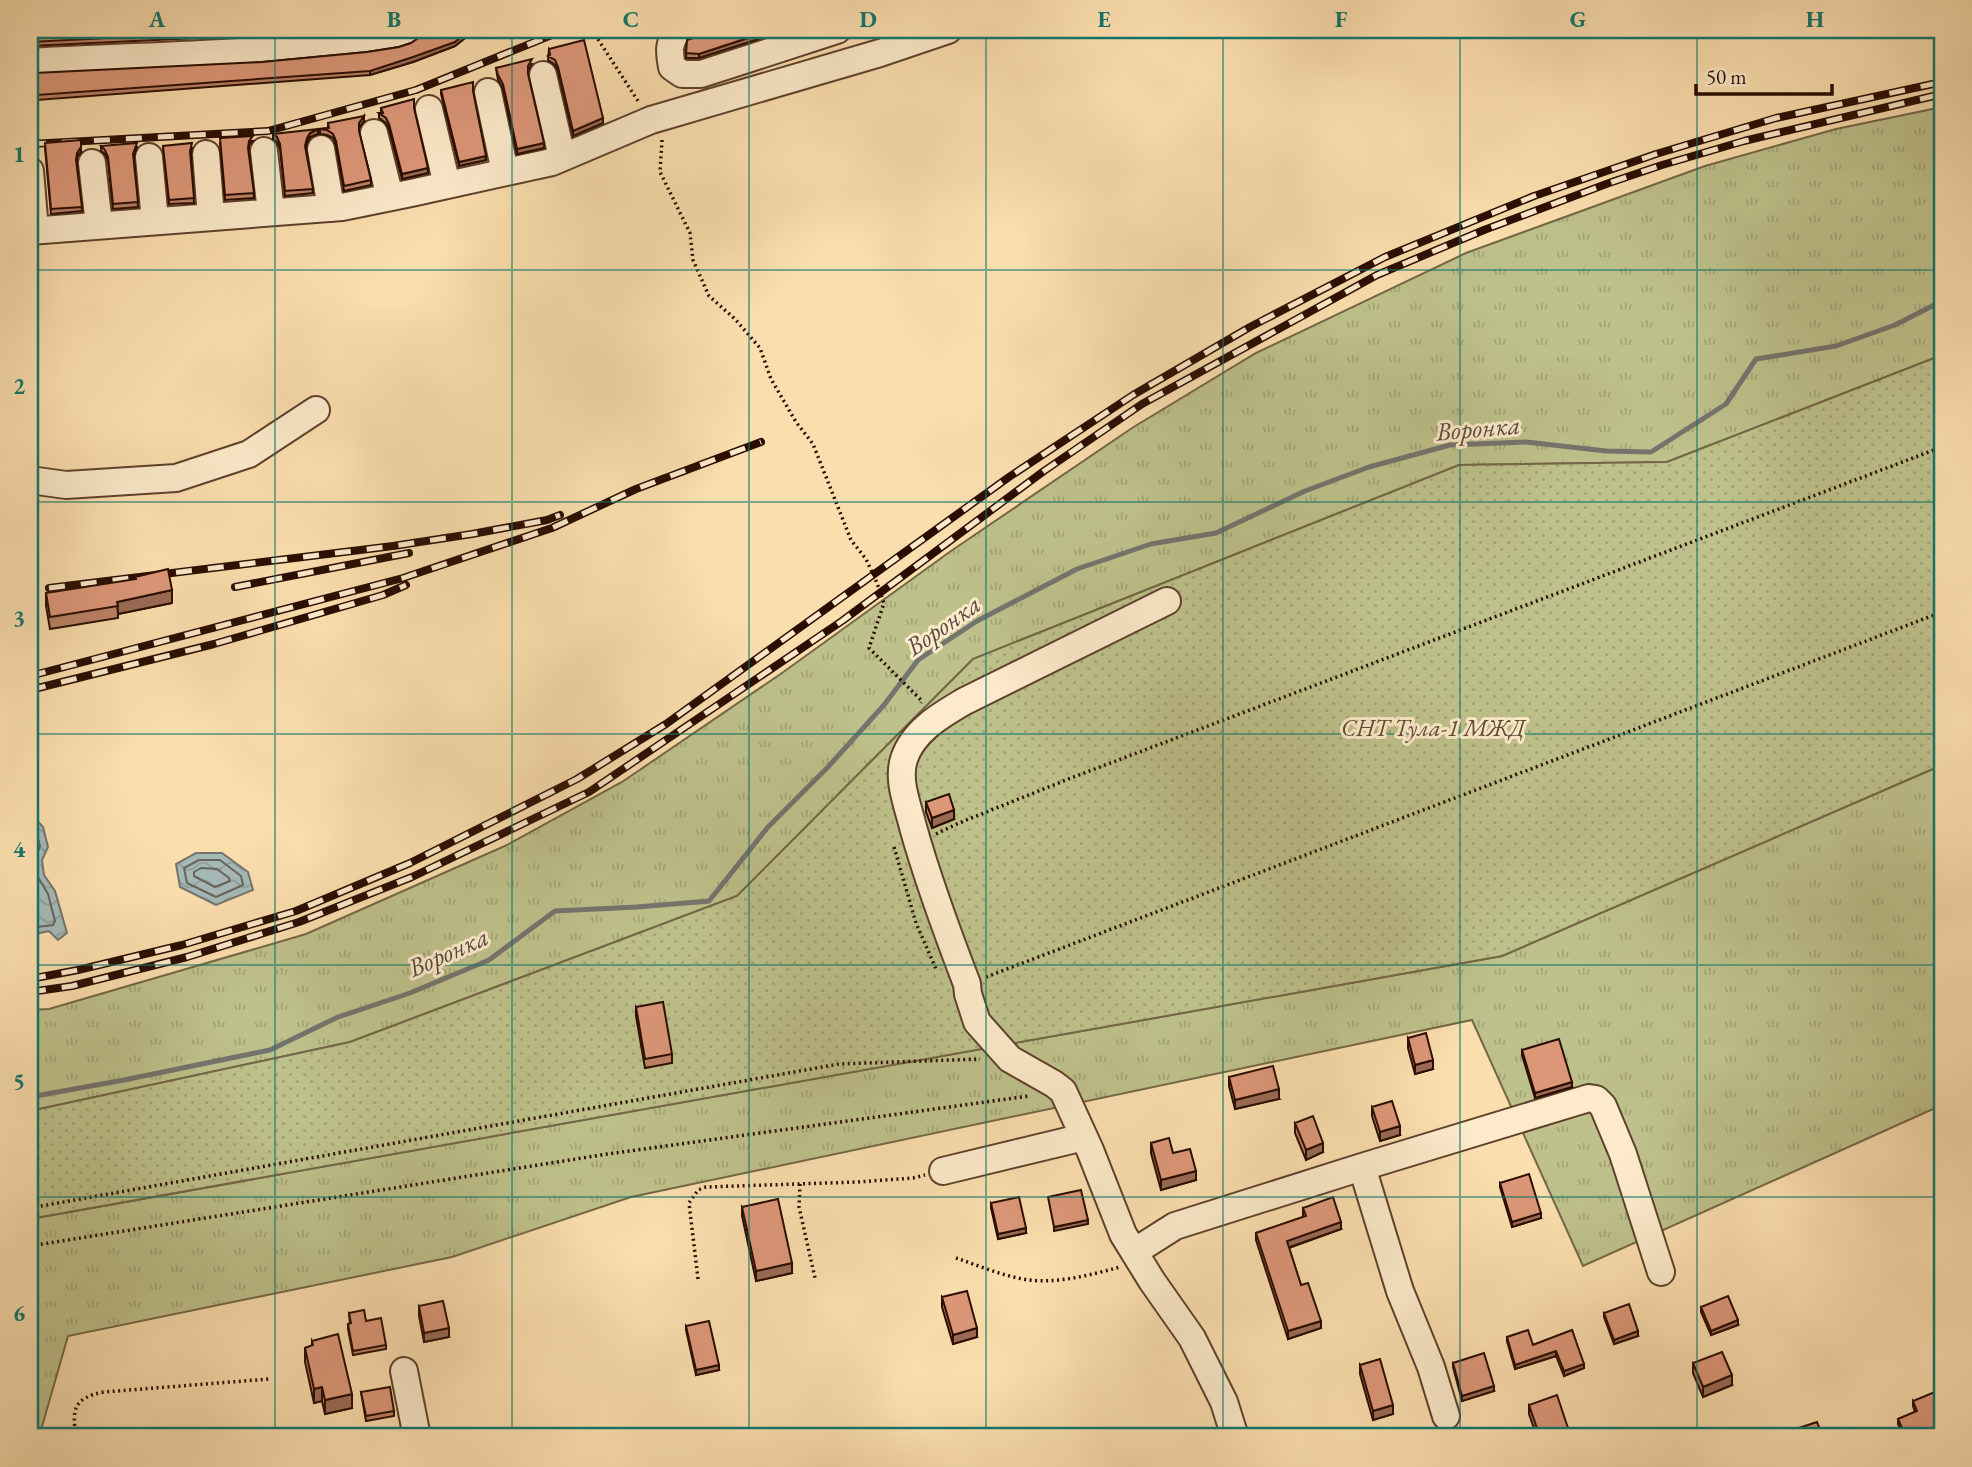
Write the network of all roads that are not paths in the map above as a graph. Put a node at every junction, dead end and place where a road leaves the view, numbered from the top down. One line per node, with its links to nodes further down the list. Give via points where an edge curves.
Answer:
1 (411, 30): 5 (lane, via 303,48)
2 (679, 30): 3 (lane, via 669,53 672,67 682,74 701,74)
3 (837, 30)
4 (948, 30): 14 (lane, via 651,120)
5 (30, 62)
6 (543, 75): 14 (lane)
7 (488, 92): 17 (lane)
8 (429, 109): 18 (lane)
9 (374, 133): 19 (lane)
10 (321, 149): 20 (lane)
11 (264, 150): 21 (lane)
12 (206, 154): 22 (lane)
13 (149, 157): 23 (lane)
14 (562, 157): 17 (lane)
15 (92, 163): 24 (lane)
16 (30, 171): 25 (lane)
17 (505, 172): 18 (lane)
18 (447, 185): 19 (lane)
19 (390, 197): 20 (lane)
20 (331, 208): 21 (lane)
21 (271, 212): 22 (lane)
22 (211, 217): 23 (lane)
23 (155, 221): 24 (lane)
24 (99, 225): 25 (lane)
25 (32, 230)
26 (316, 410): 27 (lane, via 249,454 176,478 66,485)
27 (30, 480)
28 (1167, 601): 29 (lane, via 965,701 927,726 909,748 903,765 903,789 919,849 977,1022 1010,1059 1063,1091)
29 (1084, 1137): 31 (lane); 32 (lane, via 1123,1234)
30 (1362, 1167): 32 (lane, via 1175,1226); 33 (lane, via 1586,1098 1596,1099 1623,1154); 35 (lane, via 1400,1291)
31 (943, 1171)
32 (1137, 1256): 37 (lane, via 1192,1338 1224,1402)
33 (1661, 1272)
34 (404, 1371): 36 (lane)
35 (1446, 1416)
36 (416, 1437)
37 (1235, 1437)

